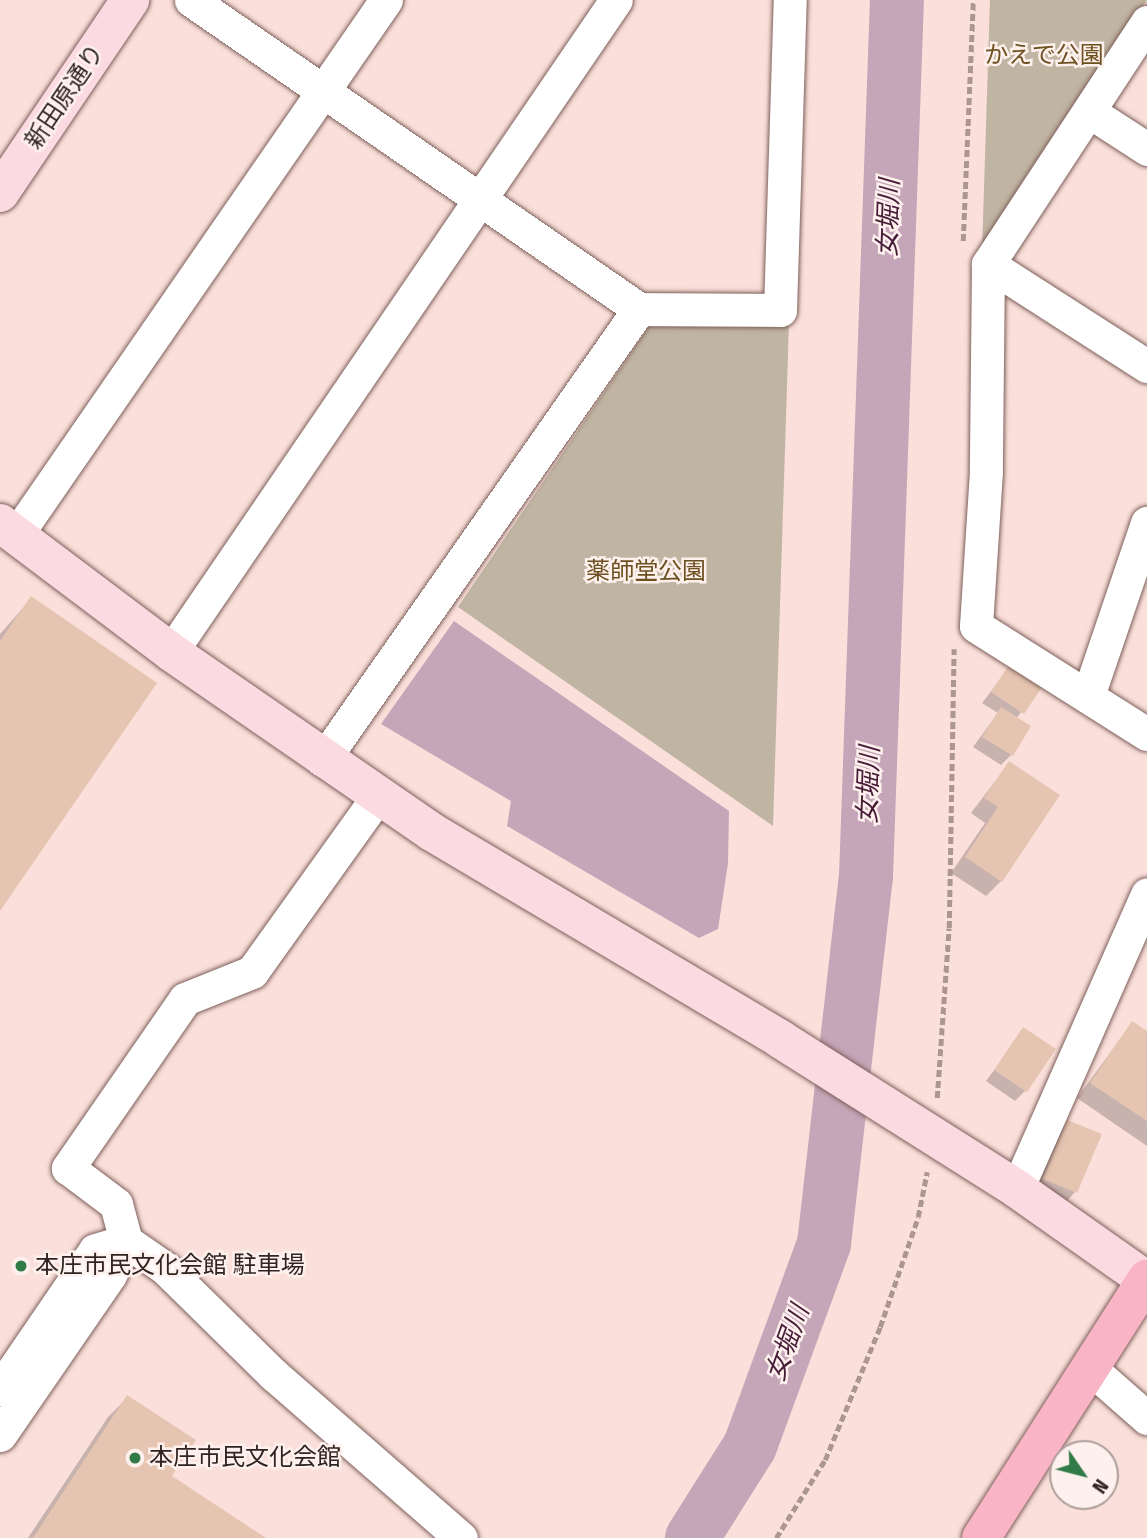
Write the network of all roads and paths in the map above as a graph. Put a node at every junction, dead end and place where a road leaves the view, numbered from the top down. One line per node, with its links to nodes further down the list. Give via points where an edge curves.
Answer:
1 (130, 0): 11 (street, 新田原通り)
2 (191, 0): 8 (street)
3 (386, 0): 8 (street)
4 (616, 0): 12 (street)
5 (790, 0): 14 (street, via 780,310)
6 (973, 0): 13 (path)
7 (1147, 22): 9 (street)
8 (325, 90): 12 (street); 17 (street)
9 (1090, 112): 10 (street); 13 (street)
10 (1147, 149)
11 (0, 193)
12 (481, 197): 14 (street); 19 (street)
13 (976, 254): 15 (street); 20 (street, via 986,471 976,626)
14 (639, 309): 22 (street)
15 (1147, 366)
16 (1147, 523): 20 (street)
17 (8, 528): 19 (street)
18 (954, 641): 25 (path, via 949,928)
19 (171, 652): 22 (street)
20 (1088, 696): 21 (street)
21 (1147, 734)
22 (323, 760): 23 (street)
23 (377, 796): 25 (street); 27 (street, via 252,972 185,999 68,1168 116,1205)
24 (1147, 894): 26 (street)
25 (928, 1133): 26 (street); 34 (path, via 918,1217 880,1327 825,1460)
26 (1017, 1189): 28 (street)
27 (126, 1241): 30 (street, via 95,1250); 32 (street, via 110,1275); 33 (street, via 165,1268 274,1375)
28 (1146, 1279): 29 (main road)
29 (1090, 1368): 31 (street); 35 (main road)
30 (0, 1389)
31 (1147, 1418)
32 (0, 1435)
33 (461, 1538)
34 (776, 1538)
35 (981, 1538)

